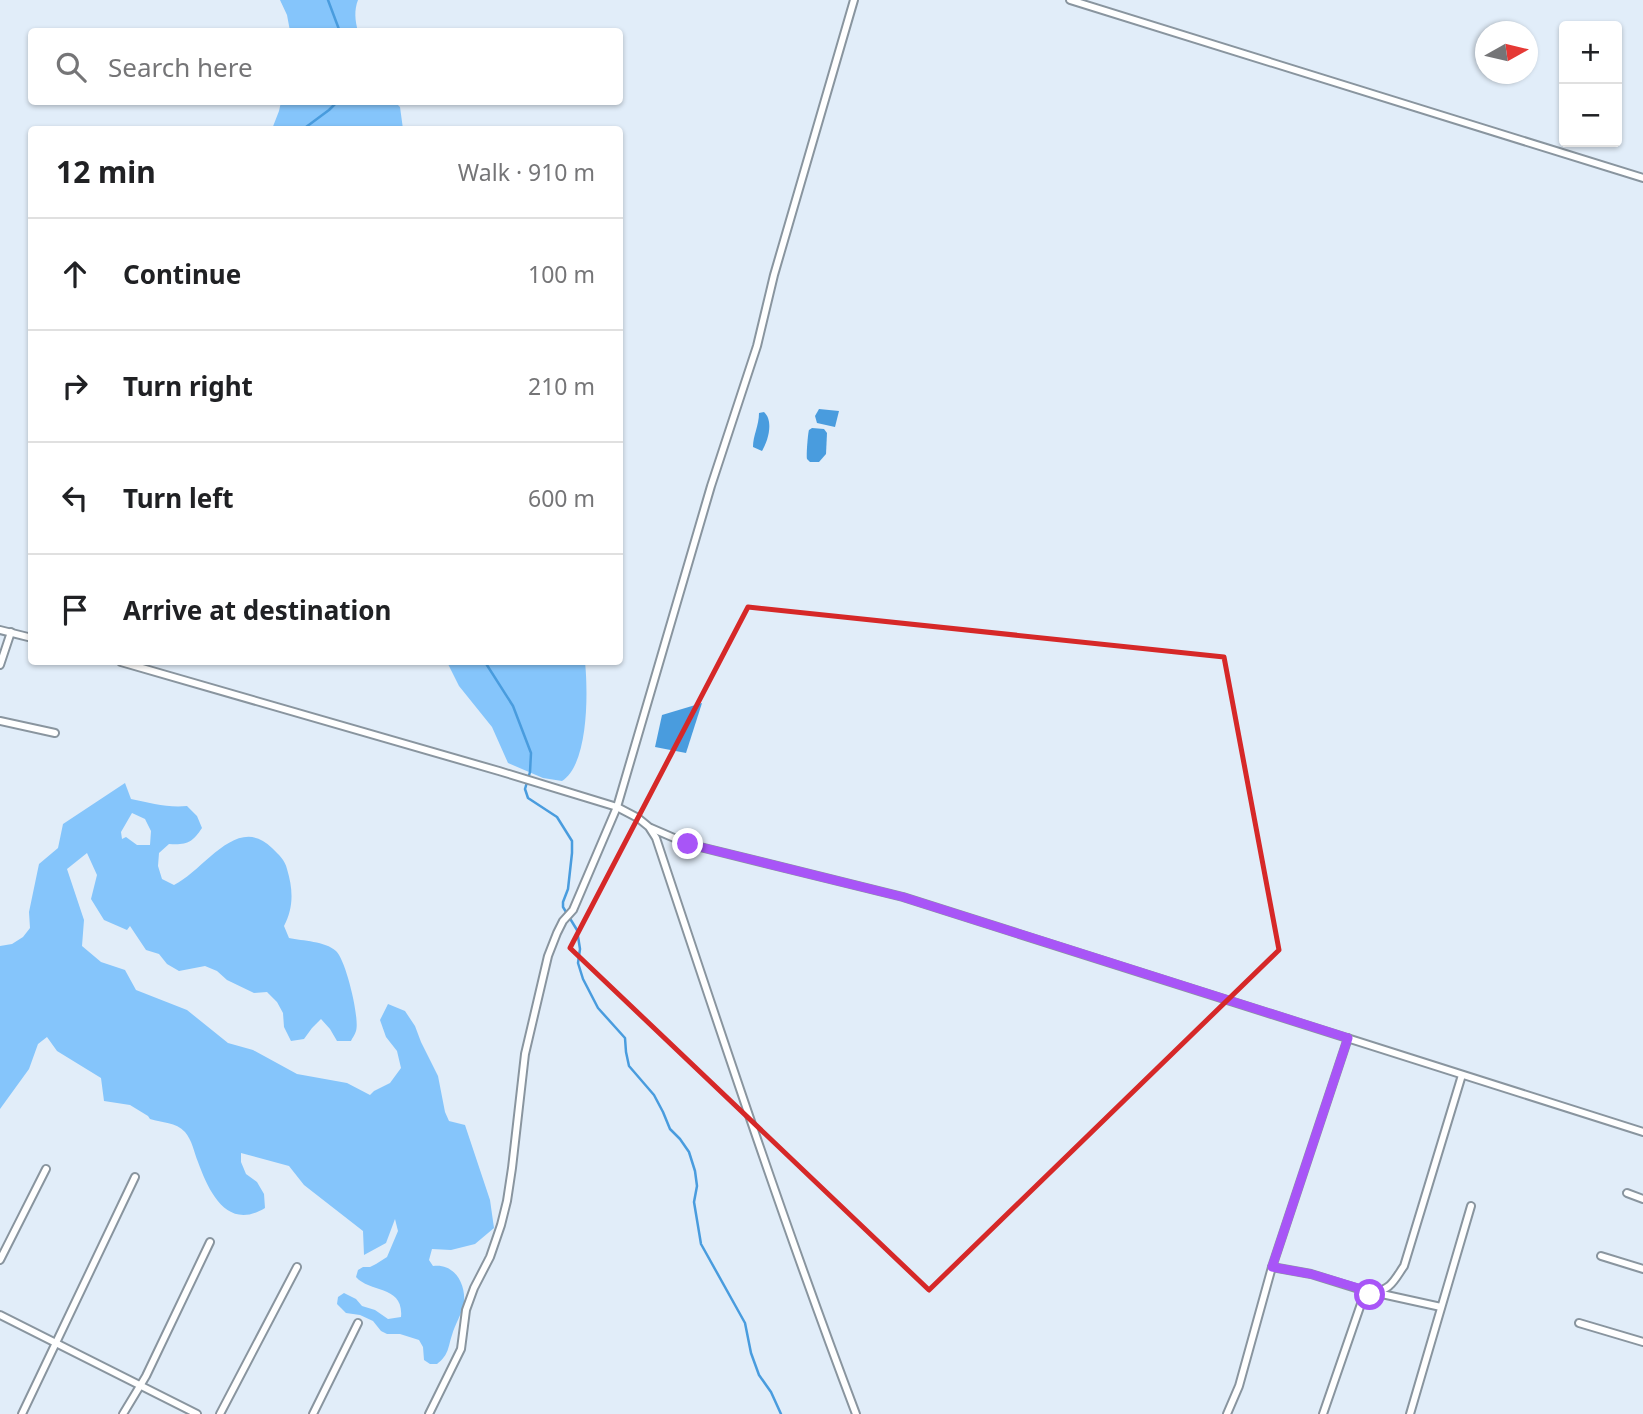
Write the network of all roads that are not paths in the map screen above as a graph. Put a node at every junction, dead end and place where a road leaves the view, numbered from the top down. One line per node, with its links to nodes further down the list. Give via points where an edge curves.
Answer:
1 (854, 0): 11 (street, via 757,346)
2 (1070, 0): 3 (street)
3 (1643, 178)
4 (0, 629): 5 (street)
5 (11, 632): 6 (street); 8 (street)
6 (28, 637)
7 (131, 665): 11 (street)
8 (0, 666)
9 (0, 721): 10 (street)
10 (55, 733)
11 (617, 807): 12 (street); 40 (street, via 548,956 525,1054 501,1225 466,1310 461,1349)
12 (649, 827): 13 (street, via 688,844 903,897); 41 (street)
13 (1348, 1038): 14 (street); 25 (street)
14 (1462, 1075): 15 (street); 27 (street, via 1404,1266 1387,1288)
15 (1643, 1132)
16 (46, 1169): 23 (street)
17 (135, 1177): 33 (street)
18 (1627, 1193): 19 (street)
19 (1643, 1199)
20 (1471, 1206): 28 (street)
21 (210, 1242): 34 (street)
22 (1601, 1256): 26 (street)
23 (0, 1260)
24 (297, 1267): 38 (street)
25 (1272, 1267): 27 (street); 42 (street)
26 (1643, 1269)
27 (1375, 1293): 28 (street); 43 (street, via 1362,1301)
28 (1441, 1307): 44 (street)
29 (0, 1315): 33 (street)
30 (358, 1323): 39 (street)
31 (1580, 1323): 32 (street)
32 (1643, 1342)
33 (56, 1343): 34 (street); 35 (street)
34 (140, 1385): 36 (street); 37 (street)
35 (22, 1414)
36 (123, 1414)
37 (197, 1414)
38 (220, 1414)
39 (313, 1414)
40 (429, 1414)
41 (856, 1414)
42 (1227, 1414)
43 (1323, 1414)
44 (1410, 1414)

